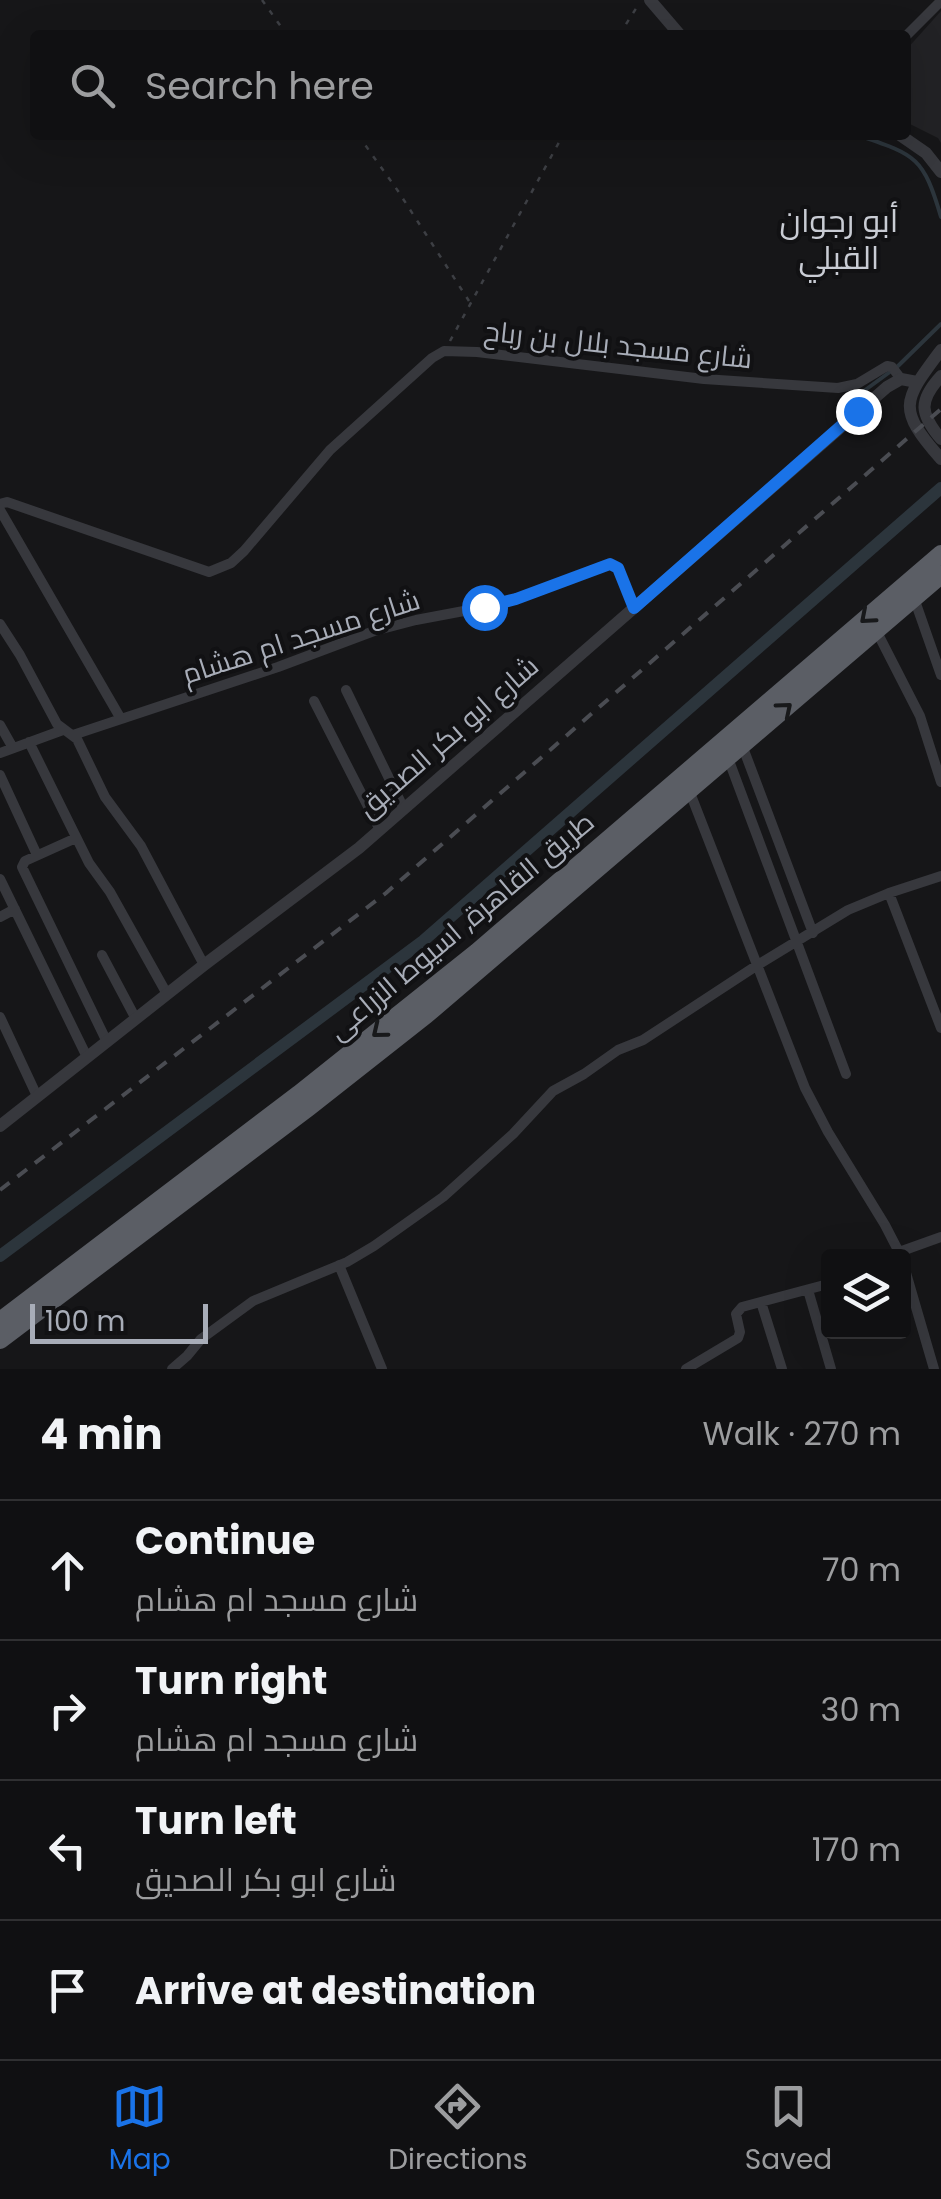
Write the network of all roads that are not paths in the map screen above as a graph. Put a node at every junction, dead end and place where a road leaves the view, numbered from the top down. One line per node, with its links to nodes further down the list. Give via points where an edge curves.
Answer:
1 (650, 0): 3 (street)
2 (941, 1): 4 (street)
3 (676, 30)
4 (911, 31)
5 (907, 140): 6 (street)
6 (941, 172)
7 (941, 350): 10 (street)
8 (896, 373): 10 (street); 13 (street, شارع مسجد بلال بن رباح, via 886,366 838,388 444,351 330,450 244,551 218,570 6,502); 17 (street, شارع ابو بكر الصديق)
9 (941, 376): 11 (street, via 923,410)
10 (917, 382): 11 (street, via 911,415 917,431)
11 (932, 436): 12 (street)
12 (941, 459)
13 (0, 507): 23 (street)
14 (941, 554): 32 (highway, طريق القاهرة, اسيوط الزراعى, one-way to 32)
15 (941, 575): 16 (highway, طريق القاهرة, اسيوط الزراعى)
16 (914, 598): 19 (highway, طريق القاهرة, اسيوط الزراعى); 20 (street)
17 (634, 608): 23 (street, شارع مسجد ام هشام, via 618,568 610,564 497,604 374,631); 33 (street, شارع ابو بكر الصديق)
18 (0, 624): 25 (street)
19 (877, 632): 28 (highway, طريق القاهرة, اسيوط الزراعى, one-way to 19); 31 (street, via 920,716)
20 (941, 675)
21 (346, 690): 33 (street)
22 (314, 702): 34 (street)
23 (122, 719): 25 (street, شارع مسجد ام هشام)
24 (0, 725): 27 (street)
25 (68, 733): 26 (street, شارع مسجد ام هشام); 45 (street, via 141,846)
26 (29, 742): 27 (street, شارع مسجد ام هشام); 35 (street)
27 (13, 748): 29 (street, شارع مسجد ام هشام)
28 (735, 751): 32 (highway, طريق القاهرة, اسيوط الزراعى); 42 (street); 43 (street)
29 (0, 752)
30 (0, 775): 36 (street)
31 (941, 782)
32 (686, 783): 46 (street); 55 (highway, طريق القاهرة, اسيوط الزراعى)
33 (404, 809): 34 (street, شارع ابو بكر الصديق)
34 (380, 830): 45 (street, شارع ابو بكر الصديق)
35 (76, 838): 36 (street); 47 (street)
36 (38, 855): 51 (street, via 22,867)
37 (940, 878): 39 (street)
38 (0, 880): 40 (street)
39 (889, 892): 42 (street); 50 (street)
40 (14, 909): 41 (street); 52 (street)
41 (0, 917)
42 (813, 932): 43 (street)
43 (796, 942): 46 (street); 53 (street)
44 (102, 955): 49 (street)
45 (204, 965): 47 (street, شارع ابو بكر الصديق)
46 (756, 966): 58 (street, via 816,1111); 60 (street, via 553,1091 443,1197)
47 (167, 994): 49 (street, شارع ابو بكر الصديق)
48 (0, 1017): 54 (street)
49 (136, 1019): 51 (street, شارع ابو بكر الصديق)
50 (941, 1028)
51 (107, 1042): 52 (street, شارع ابو بكر الصديق)
52 (87, 1057): 54 (street, شارع ابو بكر الصديق)
53 (846, 1074)
54 (38, 1096): 56 (street, شارع ابو بكر الصديق)
55 (304, 1101): 65 (highway, طريق القاهرة, اسيوط الزراعى); 66 (highway, طريق القاهرة, اسيوط الزراعى)
56 (0, 1126)
57 (941, 1237): 59 (street)
58 (897, 1249)
59 (911, 1249)
60 (339, 1265): 68 (street, via 253,1300); 69 (street)
61 (821, 1286): 62 (street)
62 (808, 1290): 64 (street); 73 (street)
63 (911, 1290): 74 (street)
64 (761, 1302): 67 (street, via 738,1311 738,1338); 72 (street)
65 (0, 1321)
66 (0, 1340)
67 (708, 1356): 70 (street); 71 (street)
68 (172, 1369)
69 (382, 1369)
70 (686, 1369)
71 (711, 1369)
72 (782, 1369)
73 (831, 1369)
74 (934, 1369)

